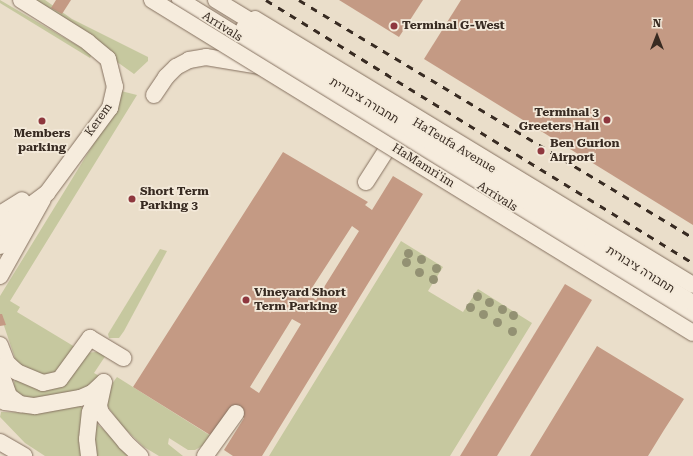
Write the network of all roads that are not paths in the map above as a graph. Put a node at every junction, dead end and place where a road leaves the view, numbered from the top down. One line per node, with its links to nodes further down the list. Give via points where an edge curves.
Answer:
1 (21, 0): 10 (street, Kerem, via 108,58 114,76 114,99 110,108)
2 (152, 0): 22 (street, HaMamri'im, bridge)
3 (180, 0): 7 (street, Arrivals)
4 (198, 0): 20 (street, תחבורה ציבורית)
5 (216, 0): 19 (street, HaTeufa Avenue)
6 (224, 0): 18 (street)
7 (293, 72): 8 (street, via 206,57 189,60 176,67); 9 (street, Arrivals)
8 (154, 95)
9 (396, 135): 11 (street); 21 (street, Arrivals)
10 (56, 178): 12 (street, Kerem); 13 (street)
11 (366, 182)
12 (47, 193): 14 (street, Kerem); 15 (street); 17 (street)
13 (0, 214)
14 (0, 228)
15 (0, 234)
16 (0, 239): 17 (street)
17 (11, 249)
18 (693, 285)
19 (693, 292)
20 (693, 303)
21 (693, 317)
22 (693, 333)
23 (0, 345): 25 (street)
24 (123, 358): 25 (street, via 90,338 66,373 53,382 43,383 28,378)
25 (2, 364): 27 (street)
26 (104, 382): 27 (street, via 92,393 80,398); 31 (street, via 90,412 87,439); 32 (street, via 99,406 101,413)
27 (7, 401)
28 (236, 413): 33 (street)
29 (1, 442): 30 (street)
30 (24, 456)
31 (89, 456)
32 (140, 456)
33 (205, 456)

